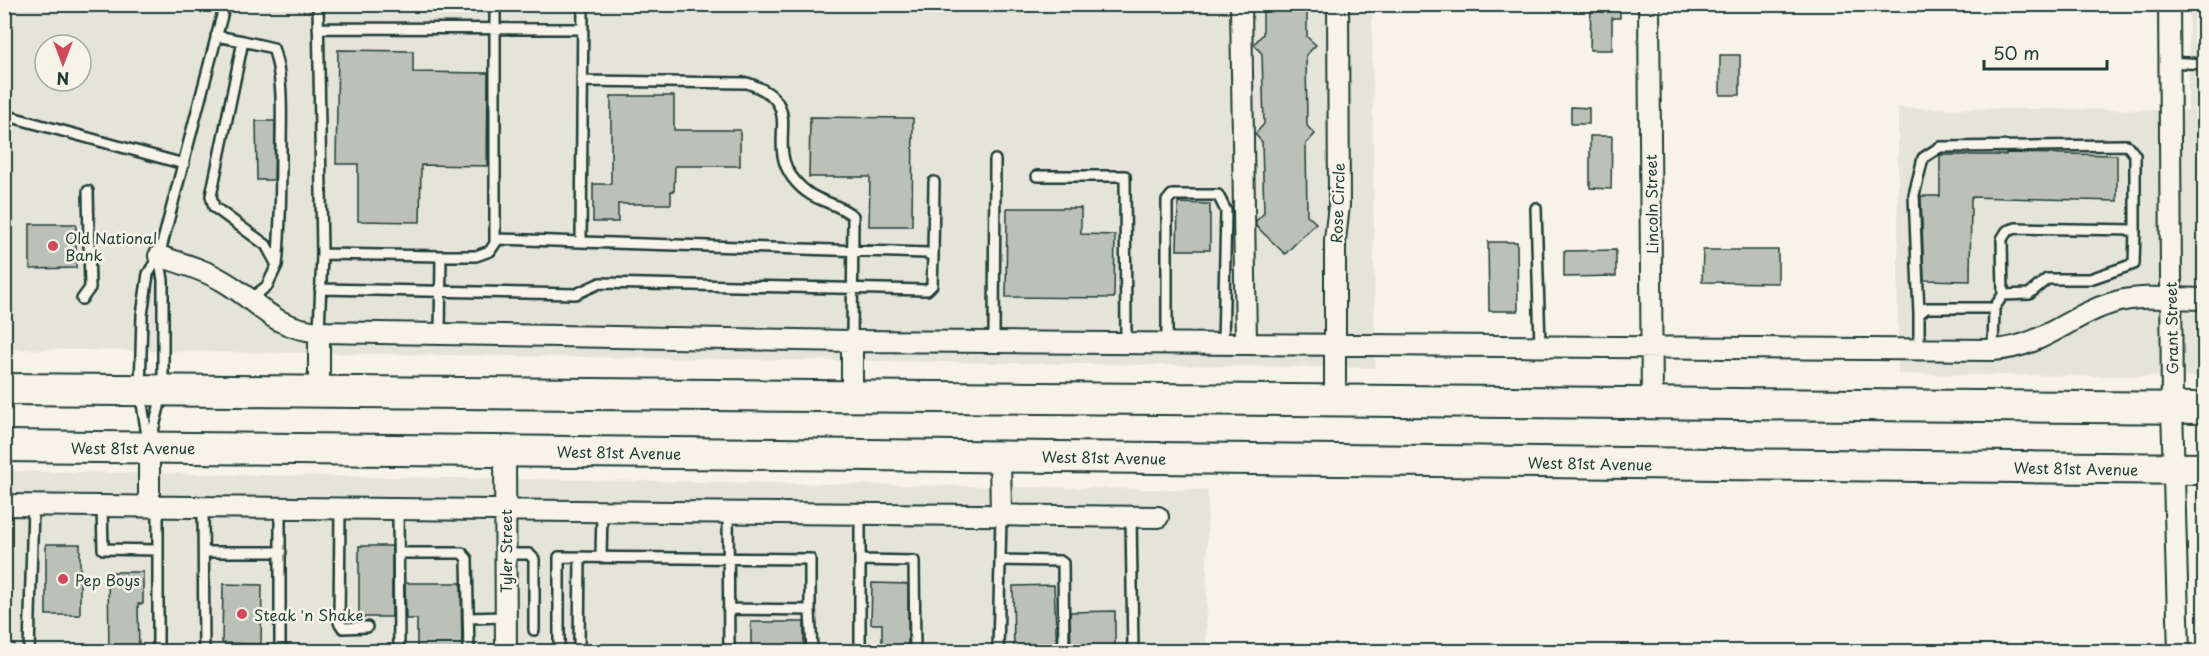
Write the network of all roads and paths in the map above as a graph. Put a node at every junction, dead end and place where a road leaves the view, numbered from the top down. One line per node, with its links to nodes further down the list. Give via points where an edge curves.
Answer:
1 (225, 4): 12 (lane)
2 (318, 4): 9 (lane)
3 (495, 4): 10 (lane)
4 (583, 4): 11 (lane)
5 (1242, 4): 50 (street)
6 (1338, 4): 51 (street, Rose Circle)
7 (1649, 4): 53 (street, Lincoln Street)
8 (2169, 4): 14 (street, Grant Street)
9 (318, 28): 10 (lane); 28 (lane)
10 (495, 29): 11 (lane); 26 (lane)
11 (583, 29): 16 (lane)
12 (216, 36): 13 (lane); 19 (lane)
13 (243, 41): 32 (lane, via 273,48 277,59 281,101); 32 (lane, via 212,196 214,207 266,245)
14 (2169, 63): 15 (lane); 37 (street, Grant Street)
15 (2205, 64)
16 (582, 81): 25 (lane); 27 (lane, via 747,83 761,87 775,98 782,111 783,161 790,174 814,198 843,208 853,216)
17 (4, 116): 19 (lane)
18 (995, 160): 46 (lane)
19 (184, 164): 29 (lane)
20 (1037, 176): 47 (lane, via 1125,176)
21 (934, 182): 31 (lane)
22 (88, 191): 38 (lane, via 90,288)
23 (1536, 208): 52 (lane)
24 (2135, 230): 36 (lane, via 2134,264 2090,279 2047,279 2029,294); 36 (lane, via 2007,231 2002,239); 42 (lane, via 2135,155 2127,145 1940,147 1923,158 1914,195)
25 (581, 242): 26 (lane, via 498,239); 27 (lane)
26 (495, 243): 30 (lane, via 490,251 476,256)
27 (853, 252): 31 (lane, via 927,253); 34 (lane)
28 (322, 254): 30 (lane); 33 (lane)
29 (159, 256): 40 (street, via 208,273); 57 (lane, via 163,280); 57 (lane, via 148,274 144,296)
30 (441, 256): 35 (lane)
31 (933, 257): 34 (lane, via 932,285 927,290)
32 (277, 265): 40 (lane, via 267,286)
33 (320, 289): 35 (lane); 43 (lane)
34 (852, 290): 35 (lane, via 600,283 576,294); 45 (lane)
35 (441, 291): 44 (lane)
36 (2003, 295): 41 (lane)
37 (2170, 298): 39 (street); 55 (street, via 2113,303 2038,340); 62 (street, Grant Street)
38 (82, 299)
39 (2205, 299)
40 (249, 300): 43 (street, via 278,321)
41 (1994, 309): 42 (lane, via 1926,308); 55 (lane)
42 (1919, 314): 54 (lane)
43 (319, 332): 44 (street); 58 (street)
44 (440, 334): 45 (street)
45 (852, 341): 46 (street); 59 (street)
46 (994, 341): 47 (street)
47 (1126, 343): 48 (street)
48 (1167, 343): 49 (street); 49 (lane, via 1167,201 1172,195 1218,195 1226,211)
49 (1223, 344): 50 (street)
50 (1246, 344): 51 (street)
51 (1335, 345): 52 (street); 60 (street, Rose Circle)
52 (1540, 346): 53 (street)
53 (1652, 347): 54 (street); 61 (street, Lincoln Street)
54 (1919, 349): 55 (street)
55 (1993, 350)
56 (4, 389): 57 (main road)
57 (151, 391): 58 (main road); 65 (lane); 65 (lane)
58 (319, 392): 59 (main road)
59 (852, 397): 60 (main road)
60 (1335, 401): 61 (main road)
61 (1652, 404): 62 (main road)
62 (2172, 408): 63 (main road); 68 (street, Grant Street)
63 (2205, 408)
64 (4, 446): 65 (main road, West 81st Avenue)
65 (149, 447): 66 (main road, West 81st Avenue); 73 (street)
66 (505, 451): 67 (main road, West 81st Avenue); 78 (street, Tyler Street)
67 (1000, 456): 68 (main road, West 81st Avenue); 82 (street)
68 (2175, 469): 69 (main road, West 81st Avenue); 117 (street, Grant Street)
69 (2205, 469)
70 (4, 505): 71 (street)
71 (33, 505): 72 (street); 102 (lane)
72 (102, 506): 73 (street); 85 (lane, via 103,549)
73 (153, 506): 74 (street); 85 (lane)
74 (203, 507): 75 (street); 86 (lane)
75 (280, 507): 76 (street); 87 (lane)
76 (340, 508): 77 (street); 99 (lane, via 339,622 343,628)
77 (398, 509): 78 (street); 88 (lane)
78 (505, 510): 79 (street); 89 (street, Tyler Street)
79 (602, 511): 80 (street); 91 (lane)
80 (728, 512): 81 (street); 92 (lane)
81 (860, 513): 82 (street); 93 (lane)
82 (1001, 514): 83 (street); 94 (lane)
83 (1131, 516): 84 (street); 116 (lane)
84 (1158, 517)
85 (158, 550): 103 (lane)
86 (204, 552): 87 (lane); 104 (lane)
87 (280, 552): 105 (lane)
88 (399, 553): 98 (lane, via 462,553 467,559); 106 (lane)
89 (505, 554): 97 (street, Tyler Street); 100 (lane, via 529,555 534,559)
90 (580, 558): 91 (lane); 101 (lane); 109 (lane, via 559,557)
91 (601, 558): 92 (lane)
92 (728, 559): 95 (lane); 96 (lane, via 810,559)
93 (860, 560): 112 (lane); 113 (lane, via 914,561)
94 (1000, 560): 114 (lane); 115 (lane, via 1063,563)
95 (728, 609): 96 (lane); 110 (lane)
96 (810, 610): 111 (lane)
97 (506, 617): 98 (lane); 108 (street, Tyler Street)
98 (469, 618): 107 (lane)
99 (368, 627)
100 (534, 630)
101 (579, 643)
102 (29, 651)
103 (158, 651)
104 (204, 651)
105 (280, 651)
106 (399, 651)
107 (469, 651)
108 (506, 651)
109 (560, 651)
110 (729, 651)
111 (812, 651)
112 (860, 651)
113 (915, 651)
114 (998, 651)
115 (1064, 651)
116 (1133, 651)
117 (2179, 651)

